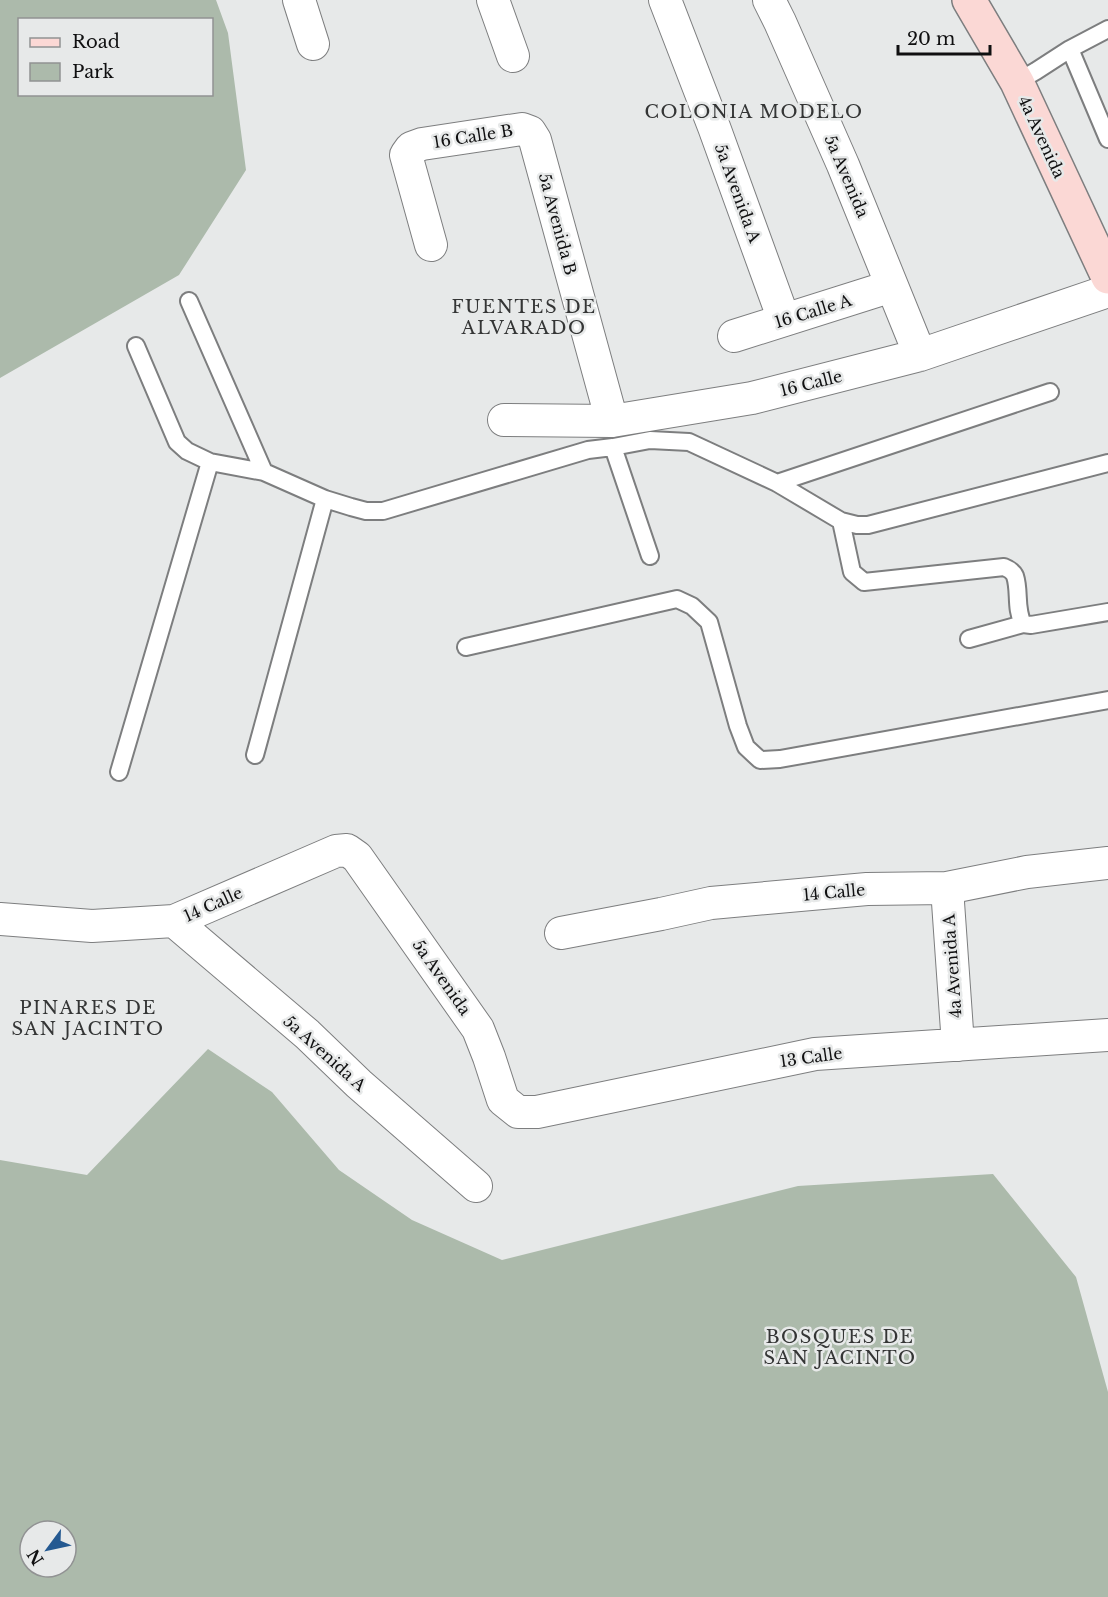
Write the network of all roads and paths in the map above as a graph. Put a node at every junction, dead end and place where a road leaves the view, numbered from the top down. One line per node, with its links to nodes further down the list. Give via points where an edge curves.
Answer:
1 (299, 0): 7 (street)
2 (493, 0): 9 (street)
3 (665, 0): 18 (street, 5a Avenida A)
4 (769, 0): 15 (street, 5a Avenida)
5 (969, 0): 10 (street, 4a Avenida)
6 (1108, 28): 8 (lane)
7 (313, 44)
8 (1070, 49): 10 (lane); 12 (lane)
9 (513, 56)
10 (1017, 82): 14 (street, 4a Avenida)
11 (530, 132): 13 (street, 16 Calle B, via 522,129 411,148 406,154); 24 (street, 5a Avenida B)
12 (1108, 140)
13 (431, 245)
14 (1108, 277)
15 (892, 286): 18 (street, 16 Calle A); 21 (street, 5a Avenida)
16 (1108, 291): 21 (street, 16 Calle)
17 (189, 300): 27 (lane)
18 (784, 320): 19 (street, 16 Calle A)
19 (734, 336)
20 (136, 346): 25 (lane, via 177,442 187,452)
21 (920, 355): 24 (street, 16 Calle)
22 (1050, 392): 28 (lane)
23 (504, 420): 24 (street, 16 Calle)
24 (613, 434): 28 (lane, via 689,442); 29 (lane, via 588,450 383,511 366,512); 31 (lane)
25 (210, 462): 27 (lane); 38 (lane)
26 (1108, 463): 30 (lane, via 868,525)
27 (264, 472): 29 (lane)
28 (777, 483): 30 (lane)
29 (325, 499): 37 (lane)
30 (841, 522): 33 (lane, via 852,572 864,582 1004,567 1011,570)
31 (650, 556)
32 (1108, 612): 33 (lane)
33 (1023, 624): 34 (lane)
34 (969, 639)
35 (466, 647): 36 (lane, via 677,598 708,622 738,726 746,747 760,760)
36 (1108, 700)
37 (255, 755)
38 (119, 772)
39 (347, 850): 43 (street, 14 Calle, via 336,851); 47 (street, 5a Avenida, via 357,857 478,1029 503,1100)
40 (1108, 863): 41 (street, 14 Calle, via 1027,872)
41 (947, 888): 44 (street, 14 Calle, via 867,889 711,903); 46 (street, 4a Avenida A)
42 (0, 919): 43 (street, 14 Calle, via 92,926)
43 (174, 921): 48 (street, 5a Avenida A)
44 (561, 933)
45 (1108, 1035): 46 (street, 13 Calle)
46 (958, 1046): 47 (street, 13 Calle, via 815,1054 537,1112)
47 (518, 1112)
48 (476, 1186)

